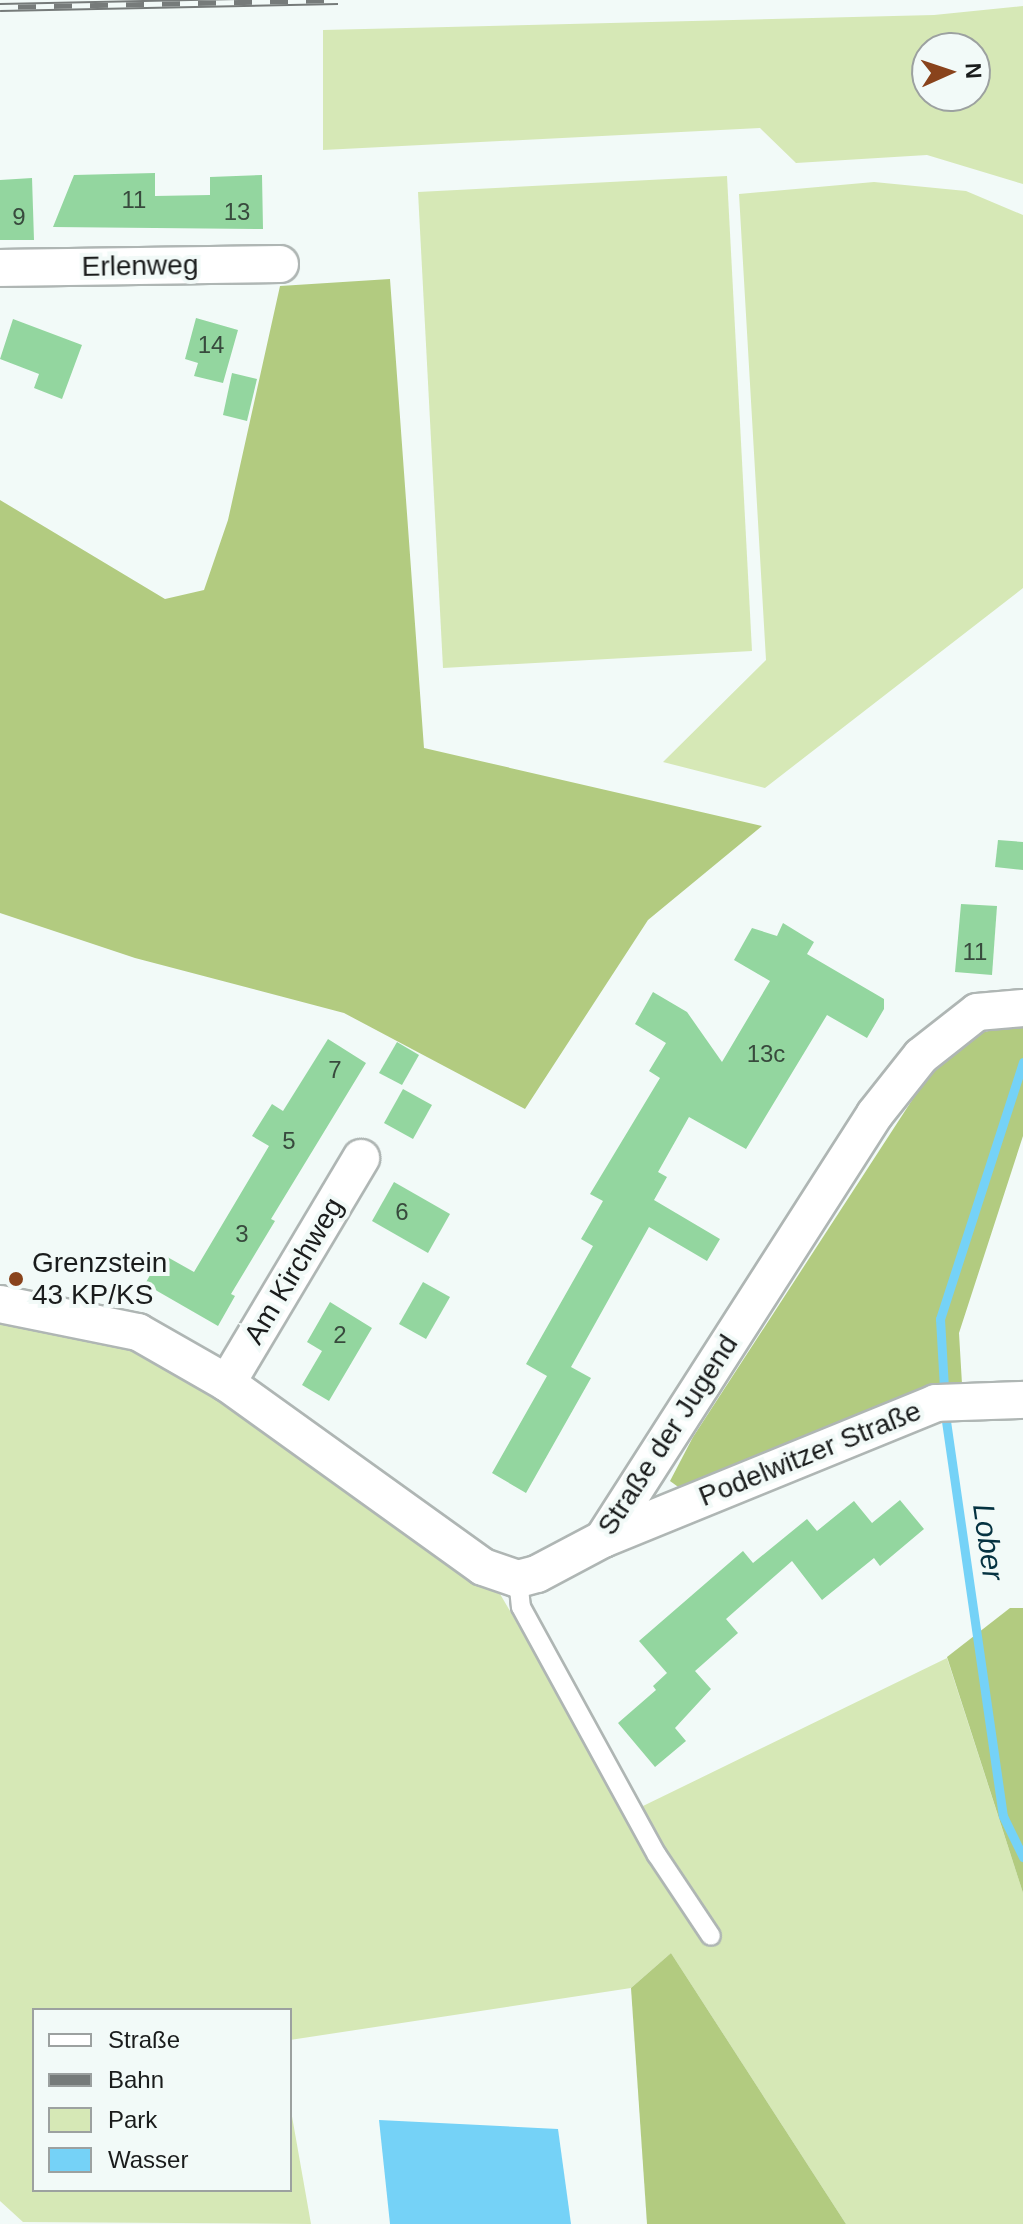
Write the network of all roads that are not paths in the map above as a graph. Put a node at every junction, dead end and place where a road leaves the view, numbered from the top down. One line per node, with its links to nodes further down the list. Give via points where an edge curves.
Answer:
1 (280, 264): 2 (street, Erlenweg)
2 (0, 268)
3 (1023, 1008): 8 (street, Straße der Jugend, via 977,1012 921,1056 875,1114)
4 (361, 1158): 6 (street, Am Kirchweg)
5 (0, 1304): 6 (street, via 138,1332)
6 (227, 1383): 9 (street, via 483,1567)
7 (1023, 1400): 8 (street, Podelwitzer Straße, via 936,1403)
8 (603, 1539): 9 (street, Straße der Jugend, via 579,1556)
9 (518, 1579): 10 (lane, via 521,1607 657,1855)
10 (711, 1936)

